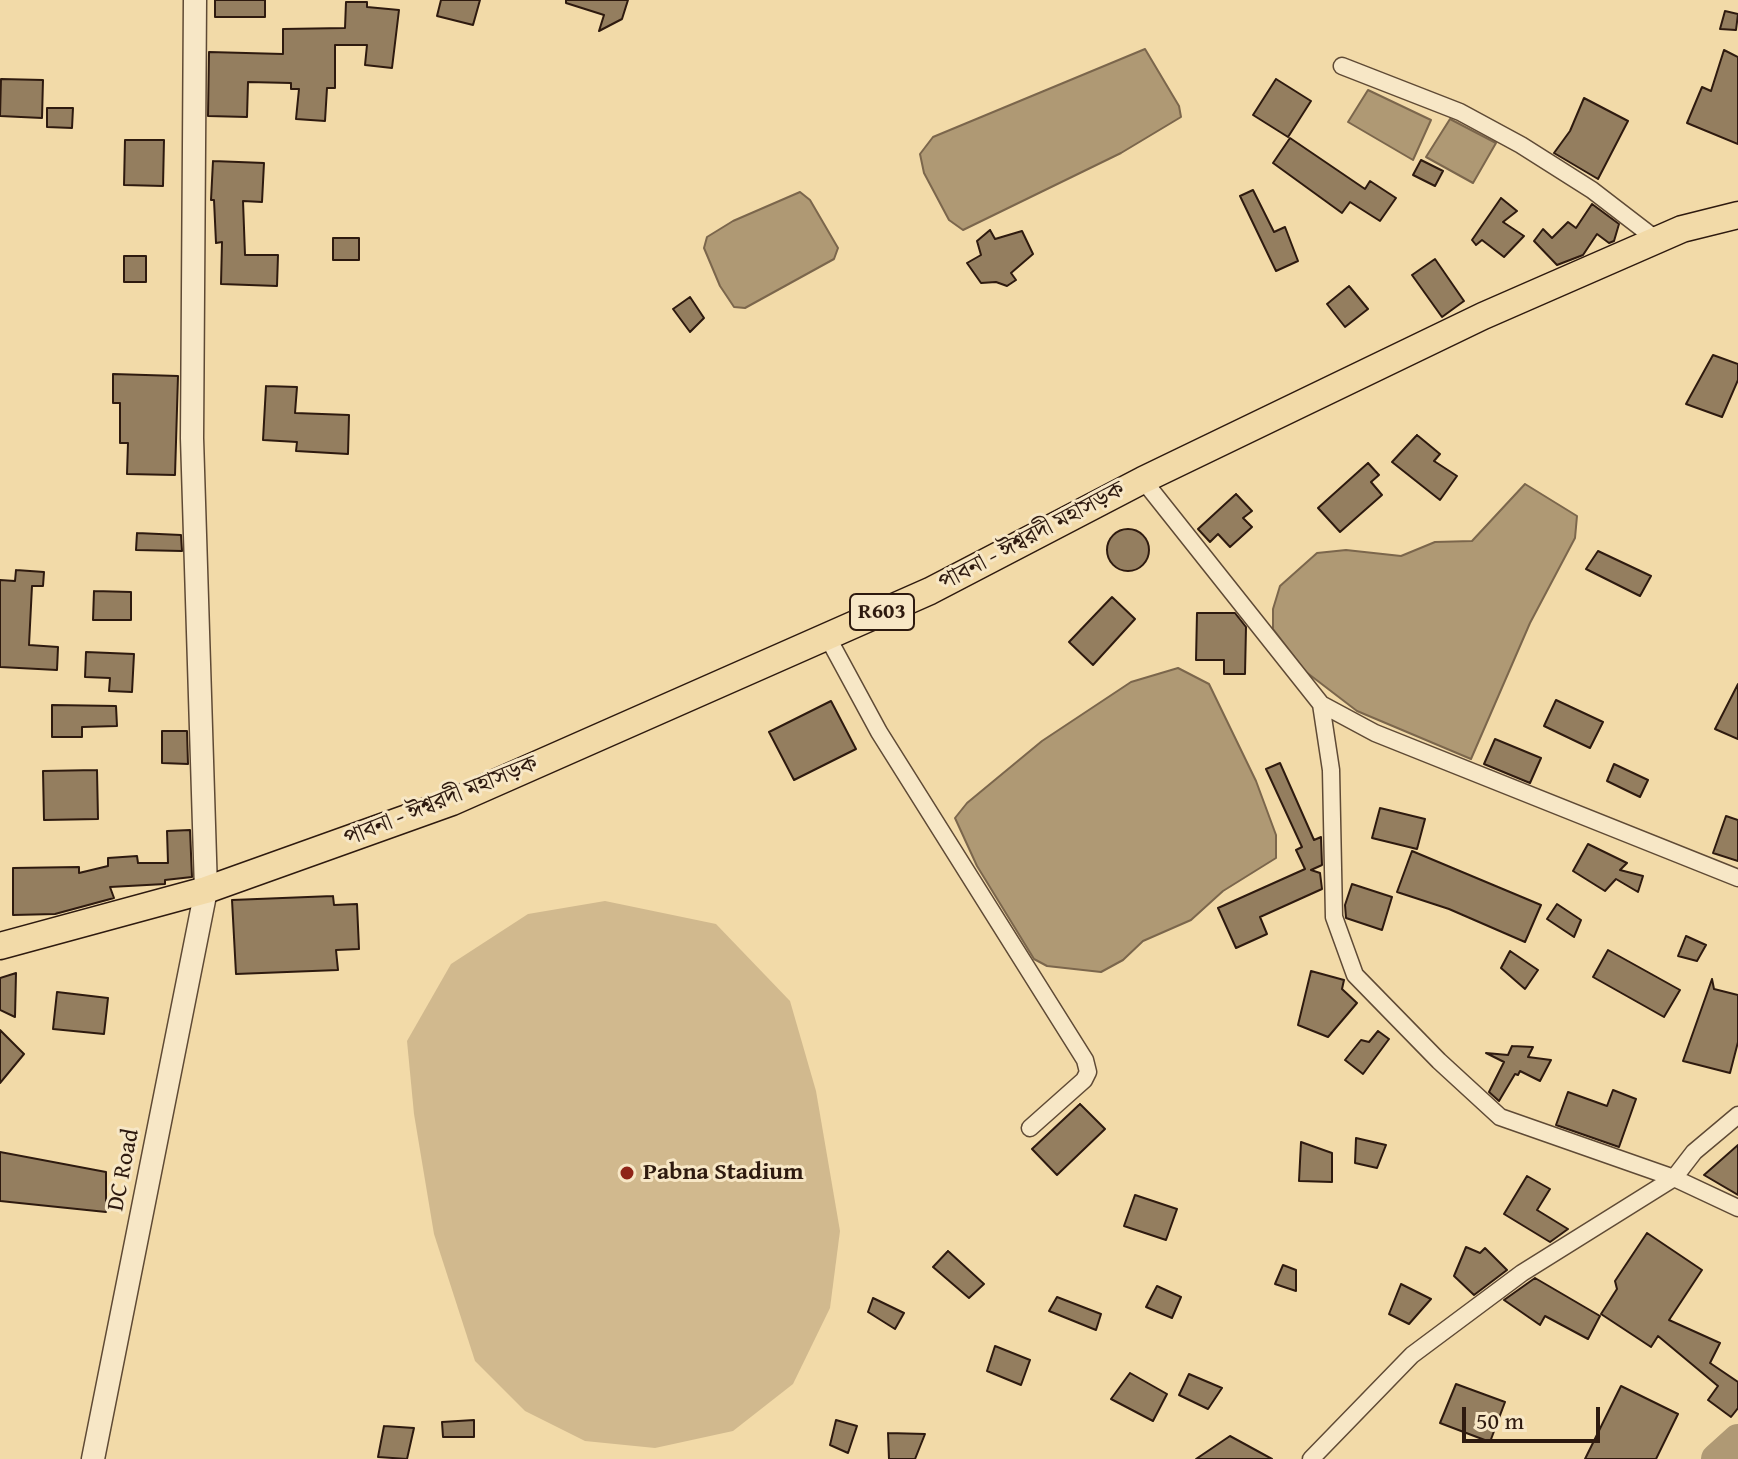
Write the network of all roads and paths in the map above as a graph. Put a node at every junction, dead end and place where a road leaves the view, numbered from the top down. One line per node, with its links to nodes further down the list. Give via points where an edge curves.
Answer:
1 (195, 0): 9 (street, DC Road, via 192,438)
2 (1342, 66): 4 (street, via 1460,112 1521,145)
3 (1738, 215): 4 (main road, পাবনা - ঈশ্বরদী মহাসড়ক / R603)
4 (1657, 240): 5 (main road, পাবনা - ঈশ্বরদী মহাসড়ক / R603, via 1483,316)
5 (1143, 480): 6 (main road, পাবনা - ঈশ্বরদী মহাসড়ক / R603, via 930,591); 7 (street)
6 (827, 636): 9 (main road, পাবনা - ঈশ্বরদী মহাসড়ক / R603, via 452,802); 12 (street, via 879,732 1085,1060 1084,1080)
7 (1321, 704): 8 (street, via 1375,733); 13 (street, via 1331,770 1334,917 1355,975 1500,1117)
8 (1738, 878)
9 (206, 890): 10 (main road, পাবনা - ঈশ্বরদী মহাসড়ক / R603); 15 (street, DC Road)
10 (0, 946)
11 (1738, 1115): 13 (street, via 1694,1152)
12 (1030, 1128)
13 (1674, 1178): 14 (street); 16 (street, via 1522,1273 1412,1355)
14 (1738, 1208)
15 (93, 1459)
16 (1311, 1459)

